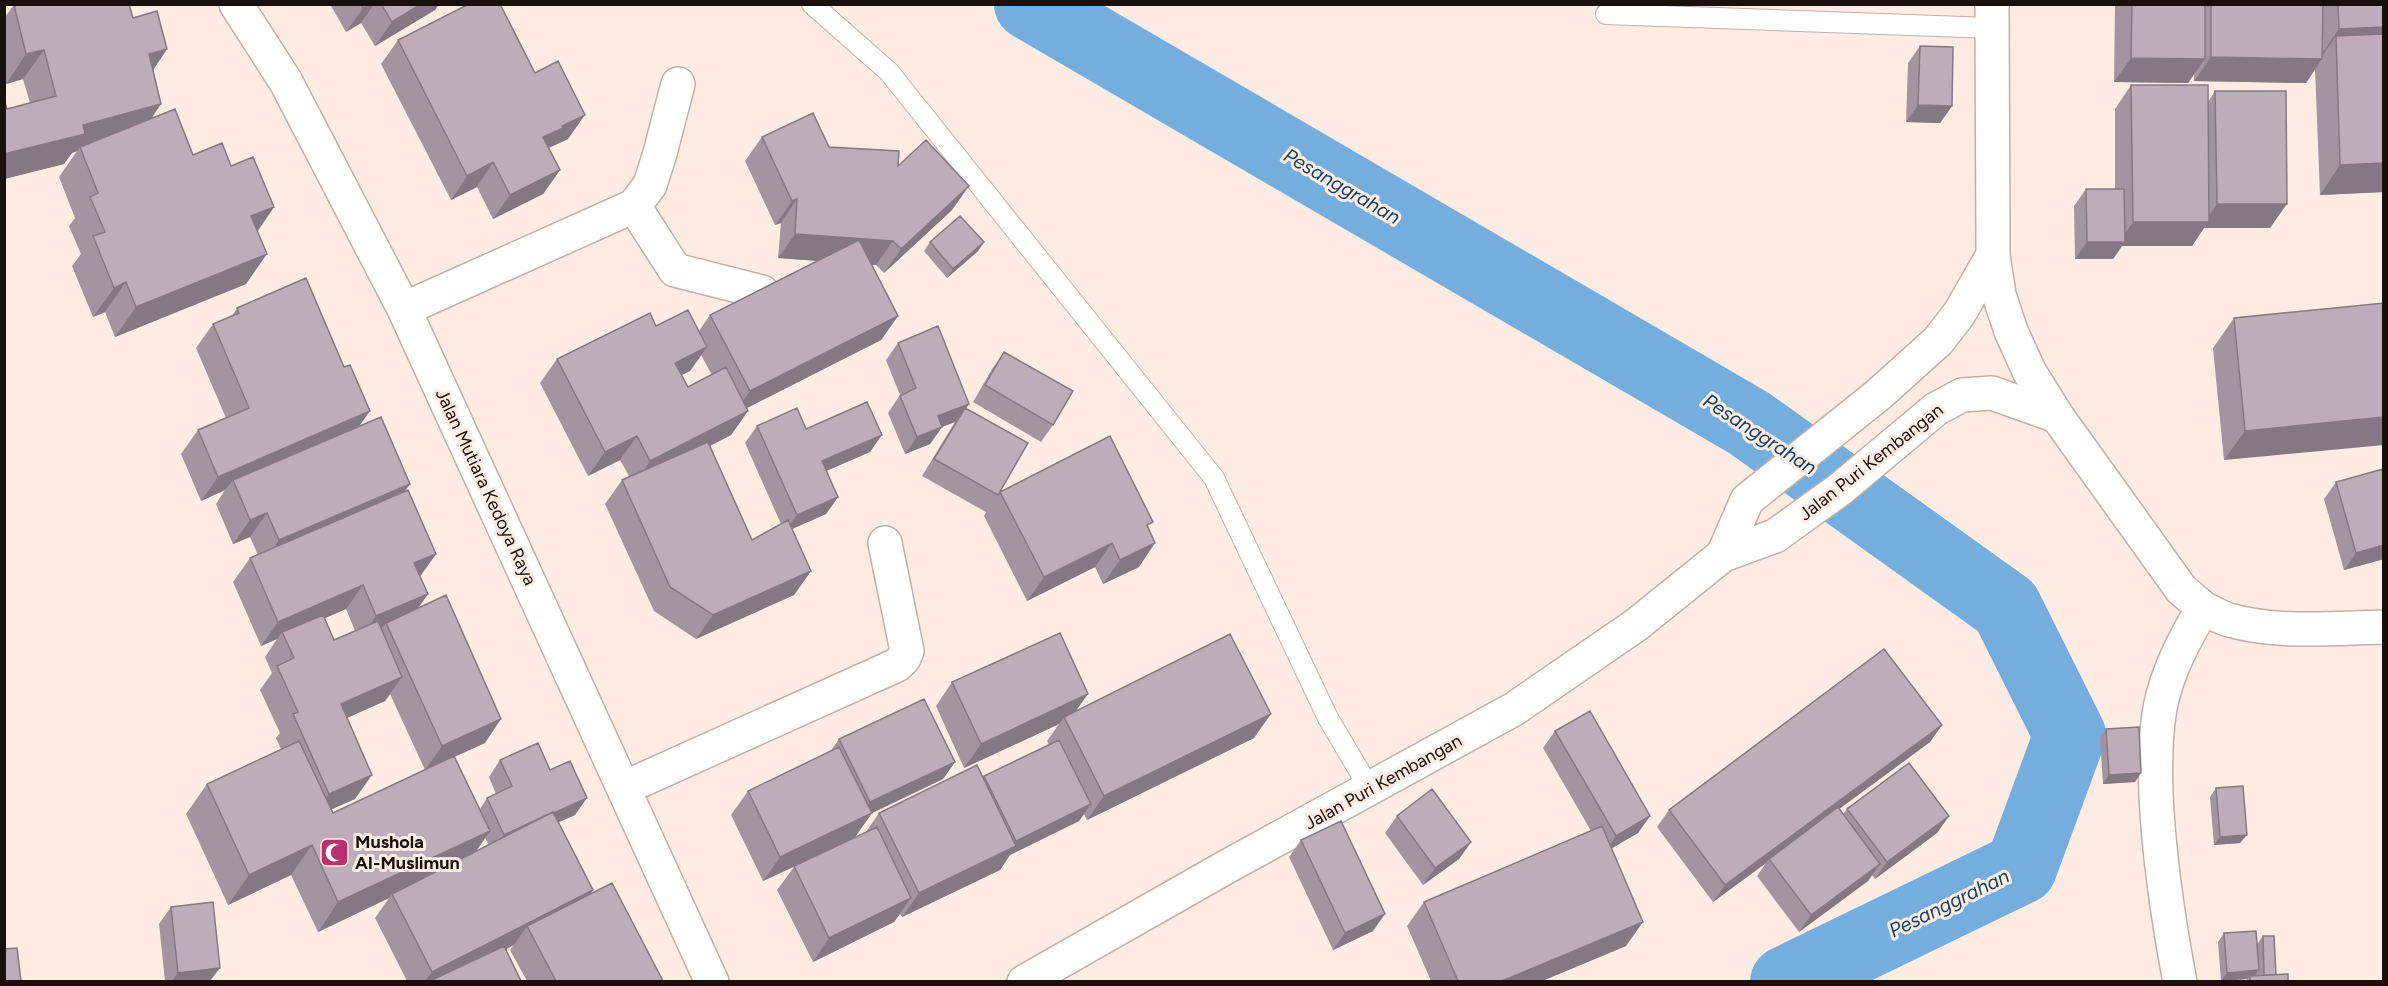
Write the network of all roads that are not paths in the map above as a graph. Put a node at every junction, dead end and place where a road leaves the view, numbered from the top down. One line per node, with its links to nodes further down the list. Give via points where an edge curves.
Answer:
1 (236, 4): 9 (street, Jalan Mutiara Kedoya Raya, via 286,82)
2 (812, 4): 16 (lane, via 889,72 1214,478 1328,718)
3 (1606, 14): 4 (lane)
4 (1992, 16): 7 (street)
5 (678, 84): 6 (street, via 650,184)
6 (634, 206): 8 (street, via 675,270); 9 (street)
7 (1993, 255): 10 (street, via 1999,295 2011,331 2029,371); 12 (street, Jalan Puri Kembangan, via 1959,314 1938,341 1747,500)
8 (762, 292)
9 (404, 309): 15 (street, Jalan Mutiara Kedoya Raya)
10 (2057, 416): 12 (street, Jalan Puri Kembangan, via 1992,393 1962,395 1936,409 1839,490 1775,536); 13 (street, via 2181,589)
11 (885, 543): 15 (street, via 907,651 897,665)
12 (1723, 555): 16 (street, Jalan Puri Kembangan, via 1636,625 1515,709)
13 (2203, 608): 14 (street, via 2228,619 2258,625); 19 (street, via 2170,673 2160,709 2155,763 2158,853)
14 (2384, 627)
15 (624, 788): 17 (street, Jalan Mutiara Kedoya Raya)
16 (1370, 789): 18 (street, Jalan Puri Kembangan)
17 (712, 981)
18 (1024, 981)
19 (2180, 981)

